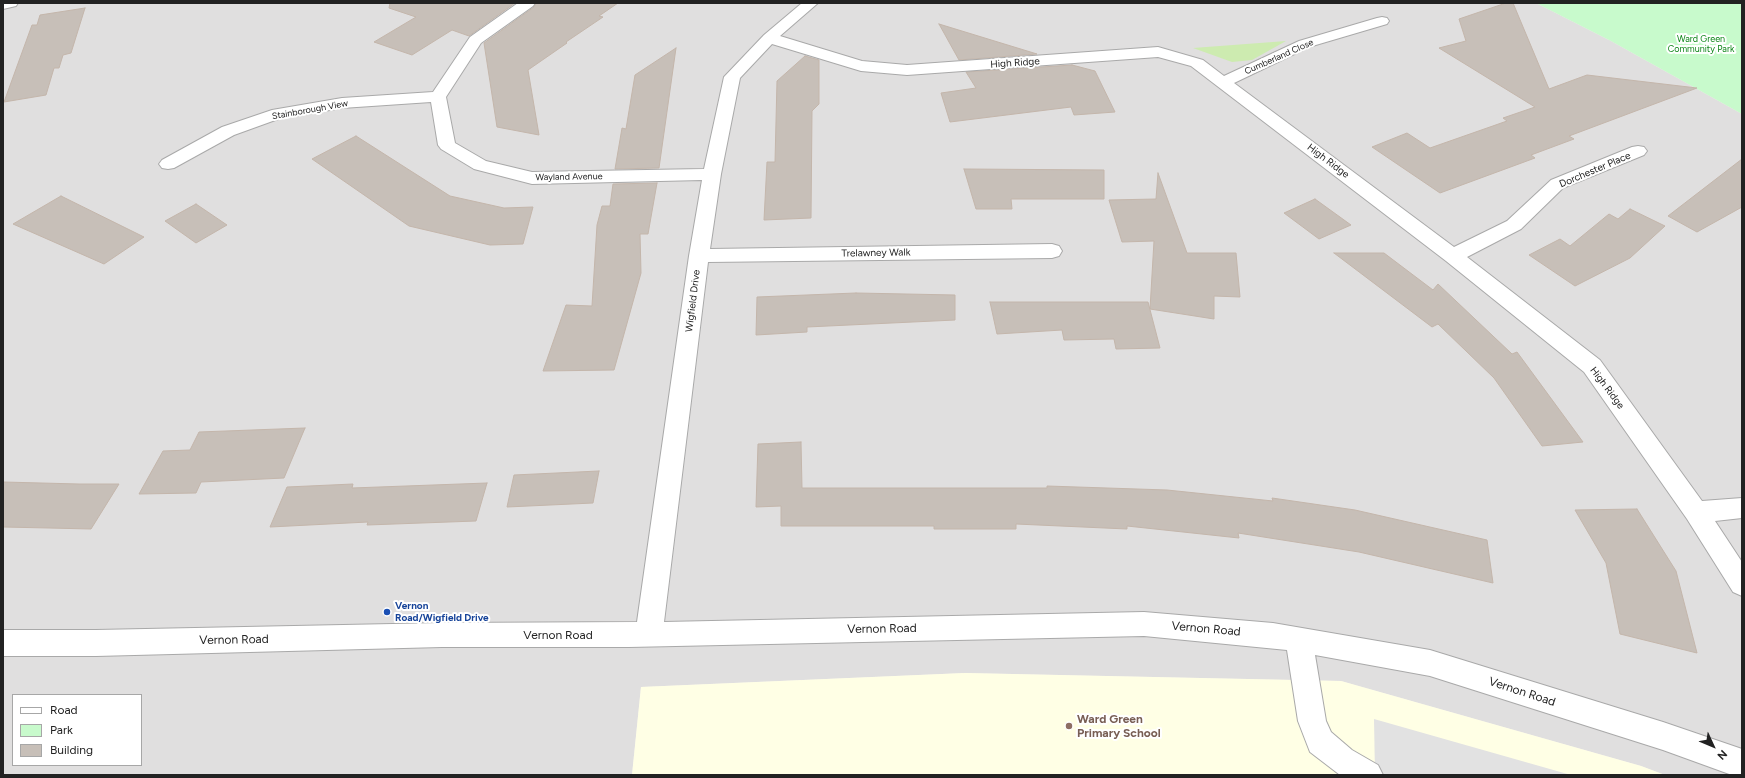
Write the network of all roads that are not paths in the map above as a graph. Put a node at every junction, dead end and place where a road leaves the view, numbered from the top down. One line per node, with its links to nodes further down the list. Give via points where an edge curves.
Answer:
1 (11, 3): 4 (street)
2 (528, 3): 8 (street, via 475,40)
3 (811, 3): 6 (street, Wigfield Drive)
4 (3, 5)
5 (1382, 21): 7 (street, Cumberland Close, via 1304,44)
6 (769, 38): 7 (street, High Ridge, via 861,66 907,70 1158,52 1180,56 1197,63); 11 (street, Wigfield Drive, via 732,77)
7 (1224, 82): 14 (street, High Ridge)
8 (438, 97): 10 (street, Stainborough View, via 342,103 278,114 228,131); 11 (street, Wayland Avenue, via 447,145 480,165 532,178)
9 (1638, 151): 14 (street, Dorchester Place, via 1557,184 1514,224)
10 (168, 164)
11 (712, 174): 13 (street, Wigfield Drive)
12 (1052, 251): 13 (street, Trelawney Walk)
13 (699, 256): 18 (street, Wigfield Drive)
14 (1453, 256): 16 (street, High Ridge, via 1592,366)
15 (1742, 508): 16 (street)
16 (1696, 512): 17 (street, High Ridge)
17 (1742, 584)
18 (649, 634): 19 (street, Vernon Road, via 1144,624 1273,635); 20 (street, Vernon Road)
19 (1299, 640): 21 (street, Vernon Road, via 1430,663 1663,736); 22 (street, via 1312,721 1320,742 1342,760)
20 (3, 643)
21 (1742, 764)
22 (1368, 775)

